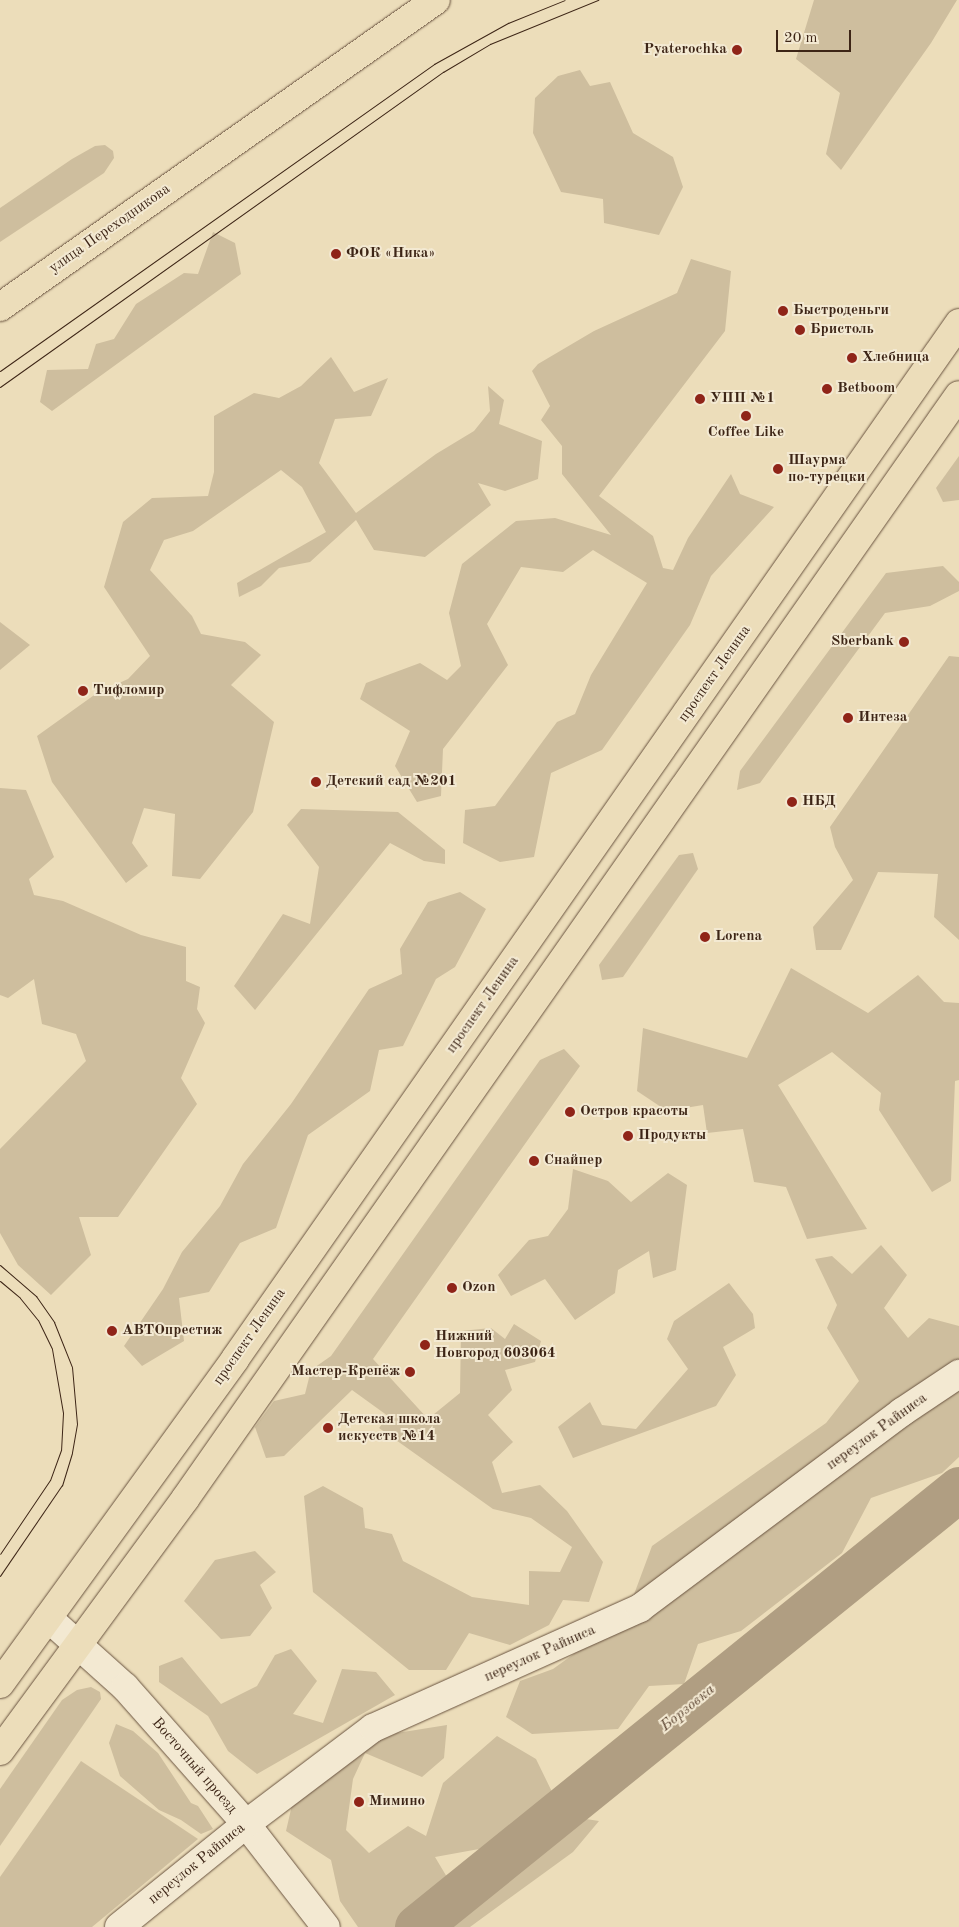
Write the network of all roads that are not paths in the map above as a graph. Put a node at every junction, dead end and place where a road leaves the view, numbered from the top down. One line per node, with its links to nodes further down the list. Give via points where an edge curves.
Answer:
1 (436, 0): 2 (main road, улица Переходникова)
2 (0, 307)
3 (959, 323): 6 (main road, проспект Ленина, via 236,1359)
4 (959, 395): 7 (main road, via 540,997 185,1499)
5 (959, 1374): 10 (street, переулок Райниса, via 902,1412 640,1608 373,1728)
6 (48, 1618): 7 (street, Восточный проезд); 8 (main road, проспект Ленина)
7 (78, 1644): 9 (main road); 10 (street, Восточный проезд, via 125,1687)
8 (0, 1684)
9 (0, 1751)
10 (246, 1824): 11 (street, переулок Райниса); 12 (street, Восточный проезд)
11 (119, 1927)
12 (326, 1927)

